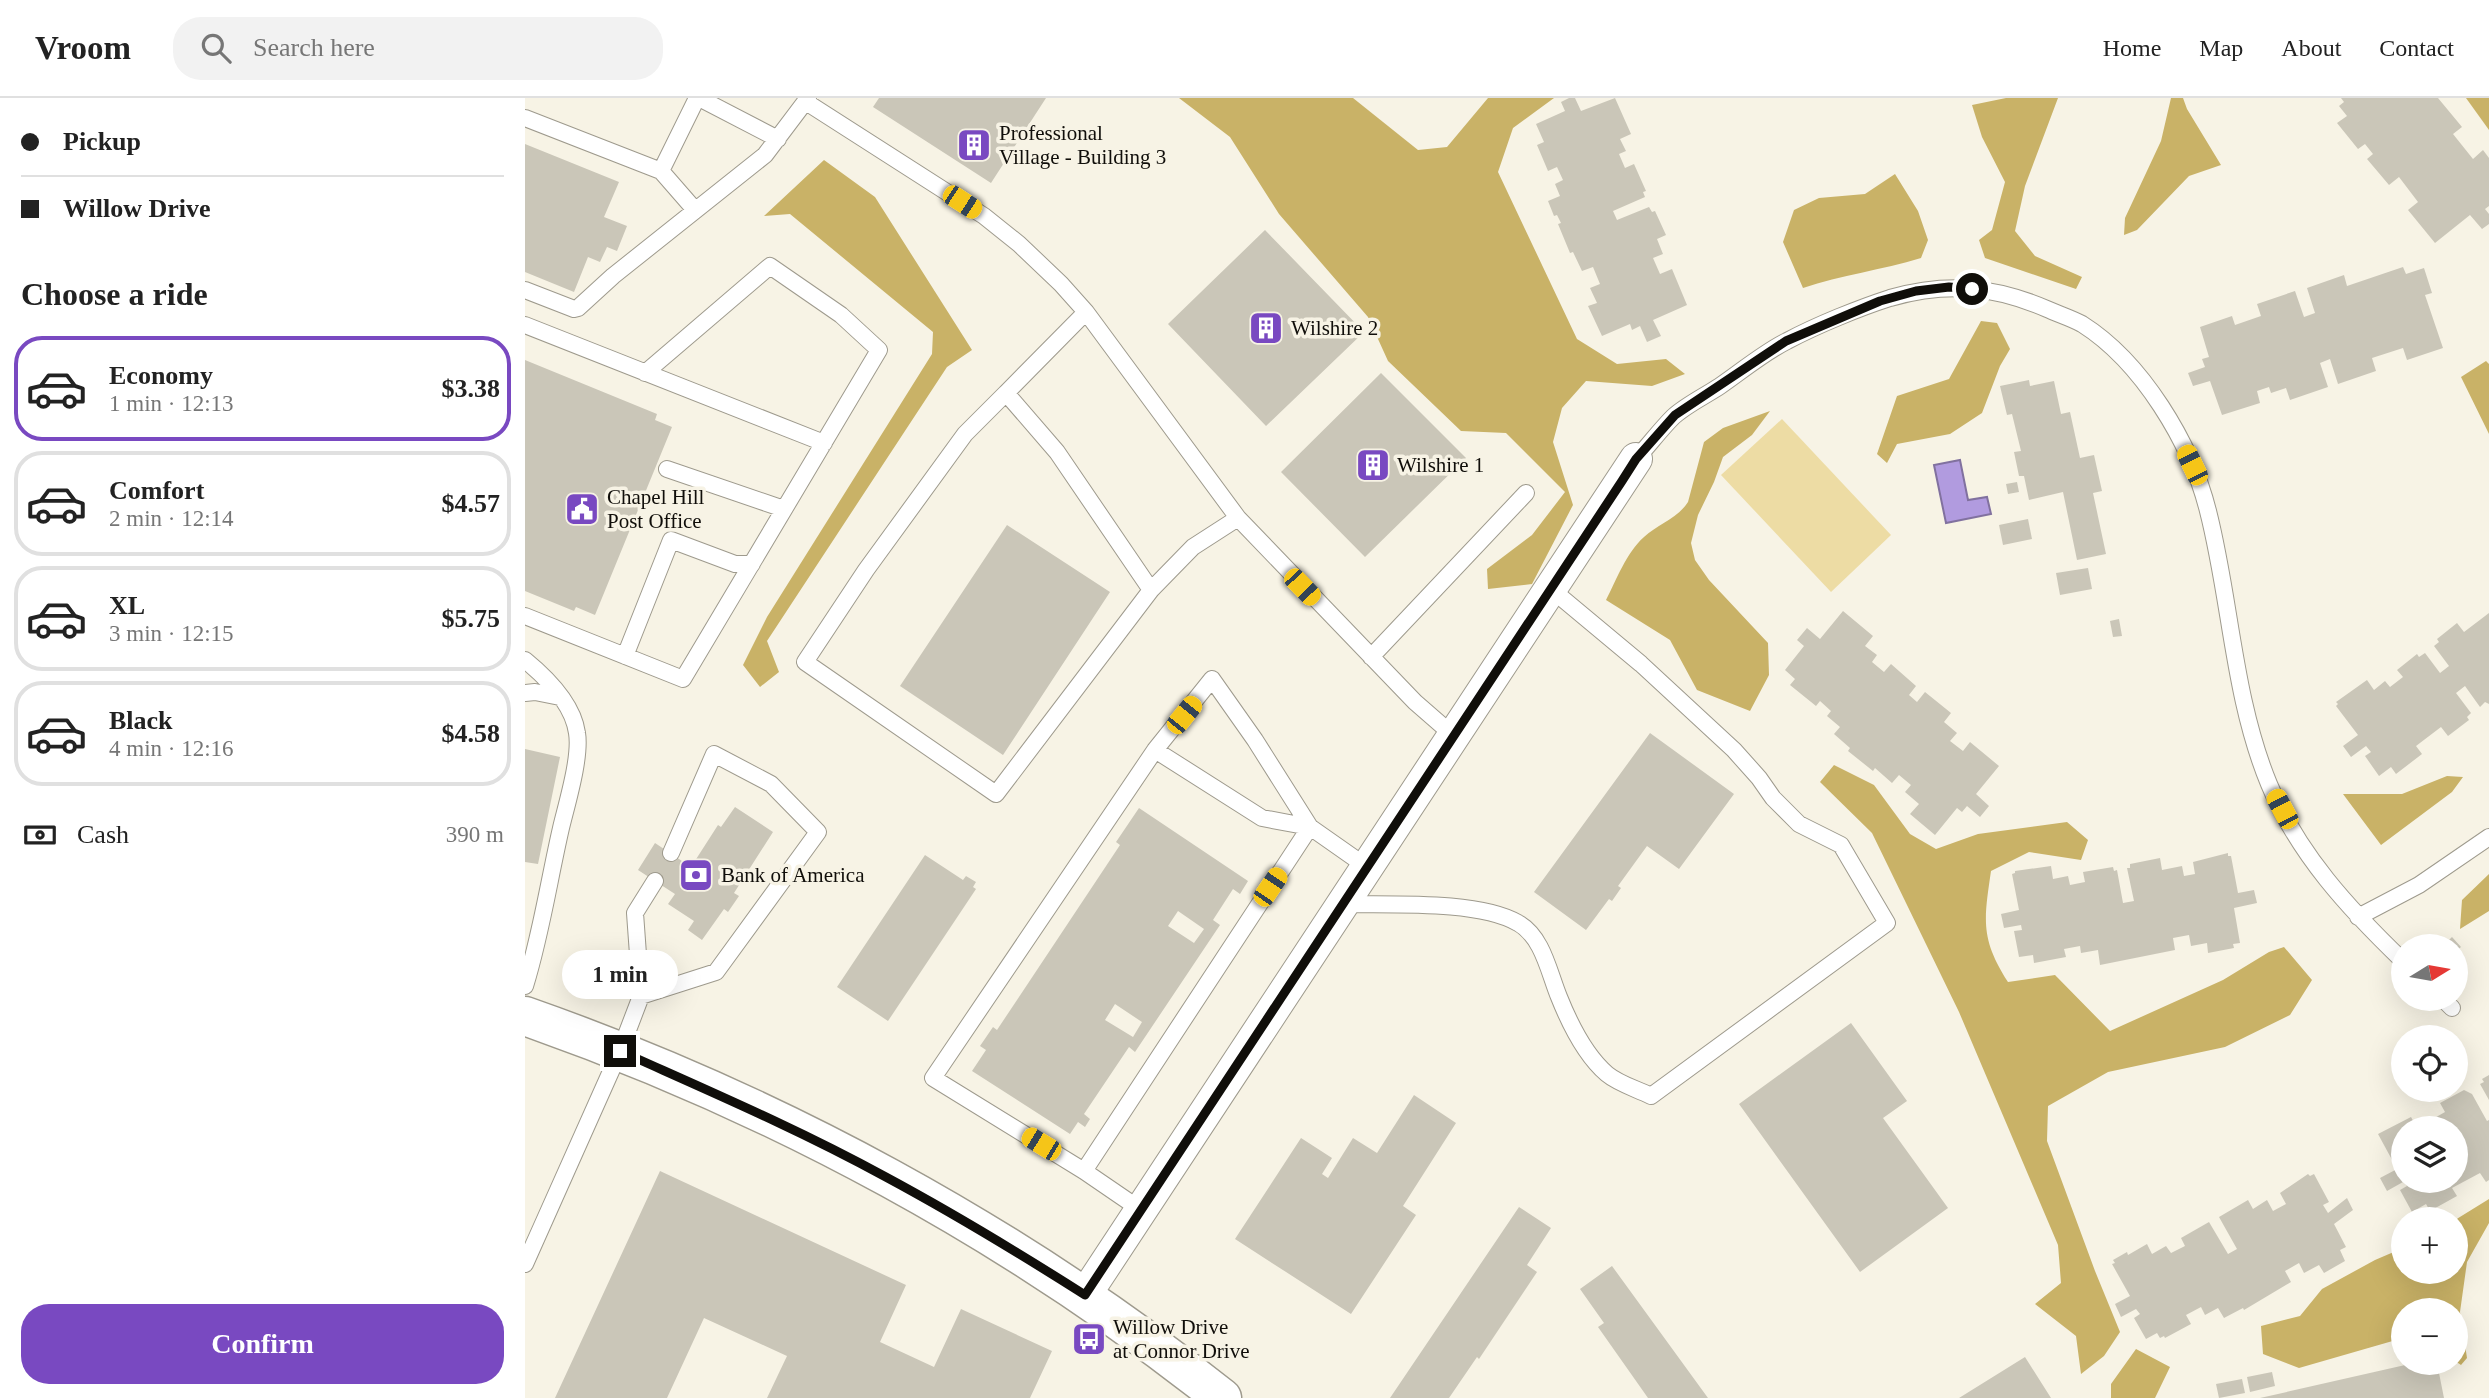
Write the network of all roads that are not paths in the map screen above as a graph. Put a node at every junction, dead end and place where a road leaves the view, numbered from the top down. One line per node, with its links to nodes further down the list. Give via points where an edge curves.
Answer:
1 (698, 98): 4 (lane); 5 (lane)
2 (807, 100): 4 (lane); 8 (lane, via 984,216 1019,244)
3 (525, 118): 5 (lane)
4 (778, 139): 6 (lane, via 765,155)
5 (661, 171): 6 (lane)
6 (695, 210): 7 (lane, via 578,308)
7 (525, 290)
8 (1086, 312): 11 (lane); 17 (lane)
9 (525, 326): 10 (lane)
10 (645, 373): 12 (lane); 12 (lane, via 770,266 841,315 879,351)
11 (1006, 393): 20 (lane, via 1056,452); 20 (lane, via 965,434 805,662 996,794)
12 (824, 443): 16 (lane)
13 (1636, 459): 19 (street); 35 (lane, via 1675,415 1786,341 1880,301 1949,287 1994,291 2081,324 2121,356 2149,390 2192,465 2208,508 2254,744 2294,832 2321,874)
14 (667, 469): 16 (lane)
15 (1526, 493): 23 (lane)
16 (784, 509): 18 (lane)
17 (1238, 518): 20 (lane, via 1193,547); 23 (lane)
18 (752, 564): 22 (lane, via 683,679); 22 (lane, via 735,564 671,540)
19 (1551, 589): 27 (street); 34 (lane, via 1734,750 1799,824 1841,845 1887,923 1651,1096 1608,1074 1579,1040 1548,965 1521,924 1472,908)
20 (1151, 590)
21 (525, 616): 22 (lane)
22 (625, 656)
23 (1371, 657): 27 (lane)
24 (525, 660): 26 (lane)
25 (525, 693): 26 (lane)
26 (560, 697): 37 (lane, via 578,736)
27 (1454, 736): 32 (street)
28 (1155, 750): 29 (lane, via 1262,818); 29 (lane, via 1212,679); 41 (lane, via 933,1078)
29 (1310, 827): 32 (lane); 41 (lane)
30 (2489, 837): 35 (lane, via 2419,884)
31 (671, 853): 38 (lane, via 714,754 771,785 818,832 716,972)
32 (1367, 867): 34 (street)
33 (655, 881): 38 (lane, via 635,913)
34 (1343, 904): 42 (street)
35 (2358, 917): 36 (lane)
36 (2391, 949)
37 (525, 986)
38 (641, 996): 40 (lane)
39 (525, 1016): 40 (street)
40 (620, 1051): 43 (lane); 44 (street, via 764,1115 883,1175 986,1232)
41 (1084, 1171): 42 (lane)
42 (1141, 1210): 44 (street)
43 (525, 1264)
44 (1085, 1295): 45 (street)
45 (1222, 1398)

